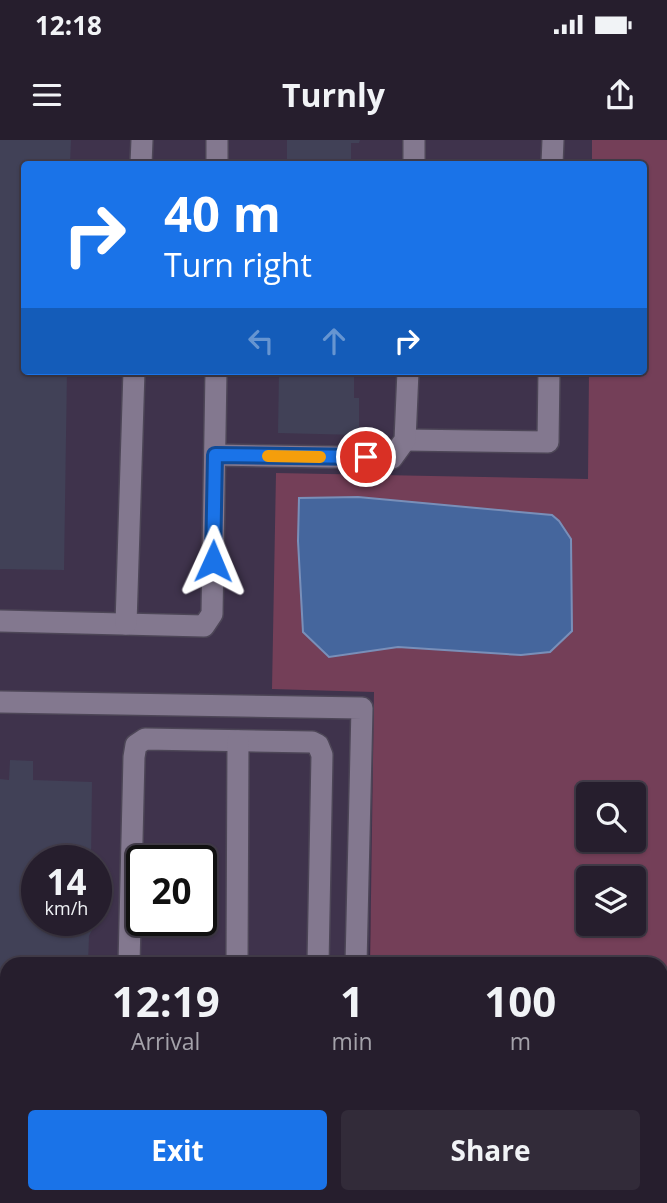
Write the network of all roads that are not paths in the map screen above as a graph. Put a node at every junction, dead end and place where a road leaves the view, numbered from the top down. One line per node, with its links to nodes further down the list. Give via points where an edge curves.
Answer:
1 (142, 140): 5 (street)
2 (217, 140): 6 (street)
3 (414, 140): 7 (street)
4 (553, 140): 8 (street)
5 (141, 161)
6 (217, 161)
7 (414, 161)
8 (552, 161)
9 (134, 375): 16 (street)
10 (216, 375): 14 (street)
11 (408, 375): 13 (street)
12 (549, 375): 13 (street, via 548,442)
13 (405, 440): 14 (street, via 392,458)
14 (215, 455): 16 (street, via 212,614 204,626)
15 (0, 621): 16 (street)
16 (126, 624)
17 (0, 702): 22 (street, via 362,708)
18 (238, 741): 19 (street, via 145,739 136,745); 20 (street); 21 (street, via 312,742 322,755)
19 (133, 957)
20 (237, 957)
21 (317, 957)
22 (356, 957)

